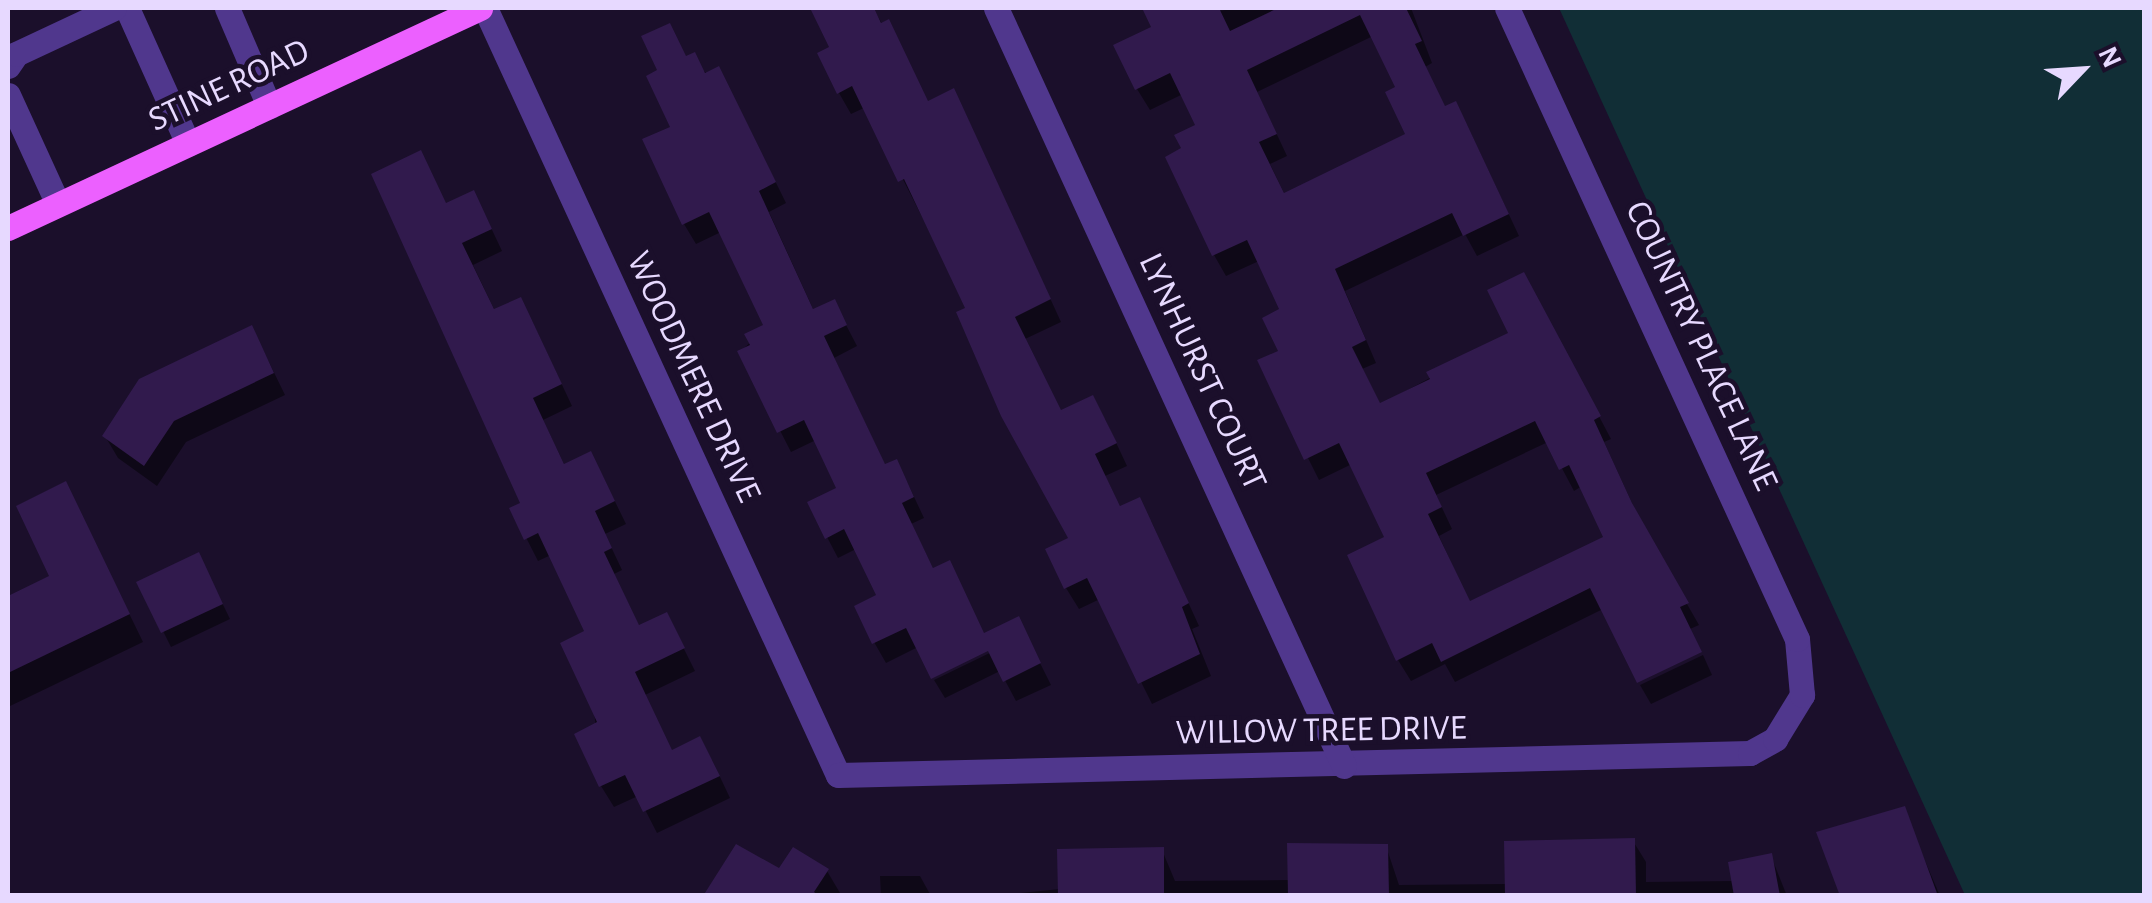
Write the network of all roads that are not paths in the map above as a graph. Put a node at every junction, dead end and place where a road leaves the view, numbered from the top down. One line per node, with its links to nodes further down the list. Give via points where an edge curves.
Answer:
1 (114, 8): 7 (street, via 16,54)
2 (127, 8): 10 (street)
3 (226, 8): 9 (street)
4 (483, 8): 9 (main road, STINE ROAD); 15 (street, WOODMERE DRIVE)
5 (996, 8): 14 (street, LYNHURST COURT)
6 (1507, 8): 13 (street, COUNTRY PLACE LANE, via 1797,639 1804,666)
7 (8, 66)
8 (8, 95): 11 (street)
9 (269, 106): 10 (main road, STINE ROAD)
10 (188, 144): 11 (main road, STINE ROAD)
11 (58, 204): 12 (main road, STINE ROAD)
12 (8, 228)
13 (1792, 719): 14 (street, WILLOW TREE DRIVE, via 1750,753 1722,758)
14 (1344, 766): 15 (street, WILLOW TREE DRIVE)
15 (838, 775)

